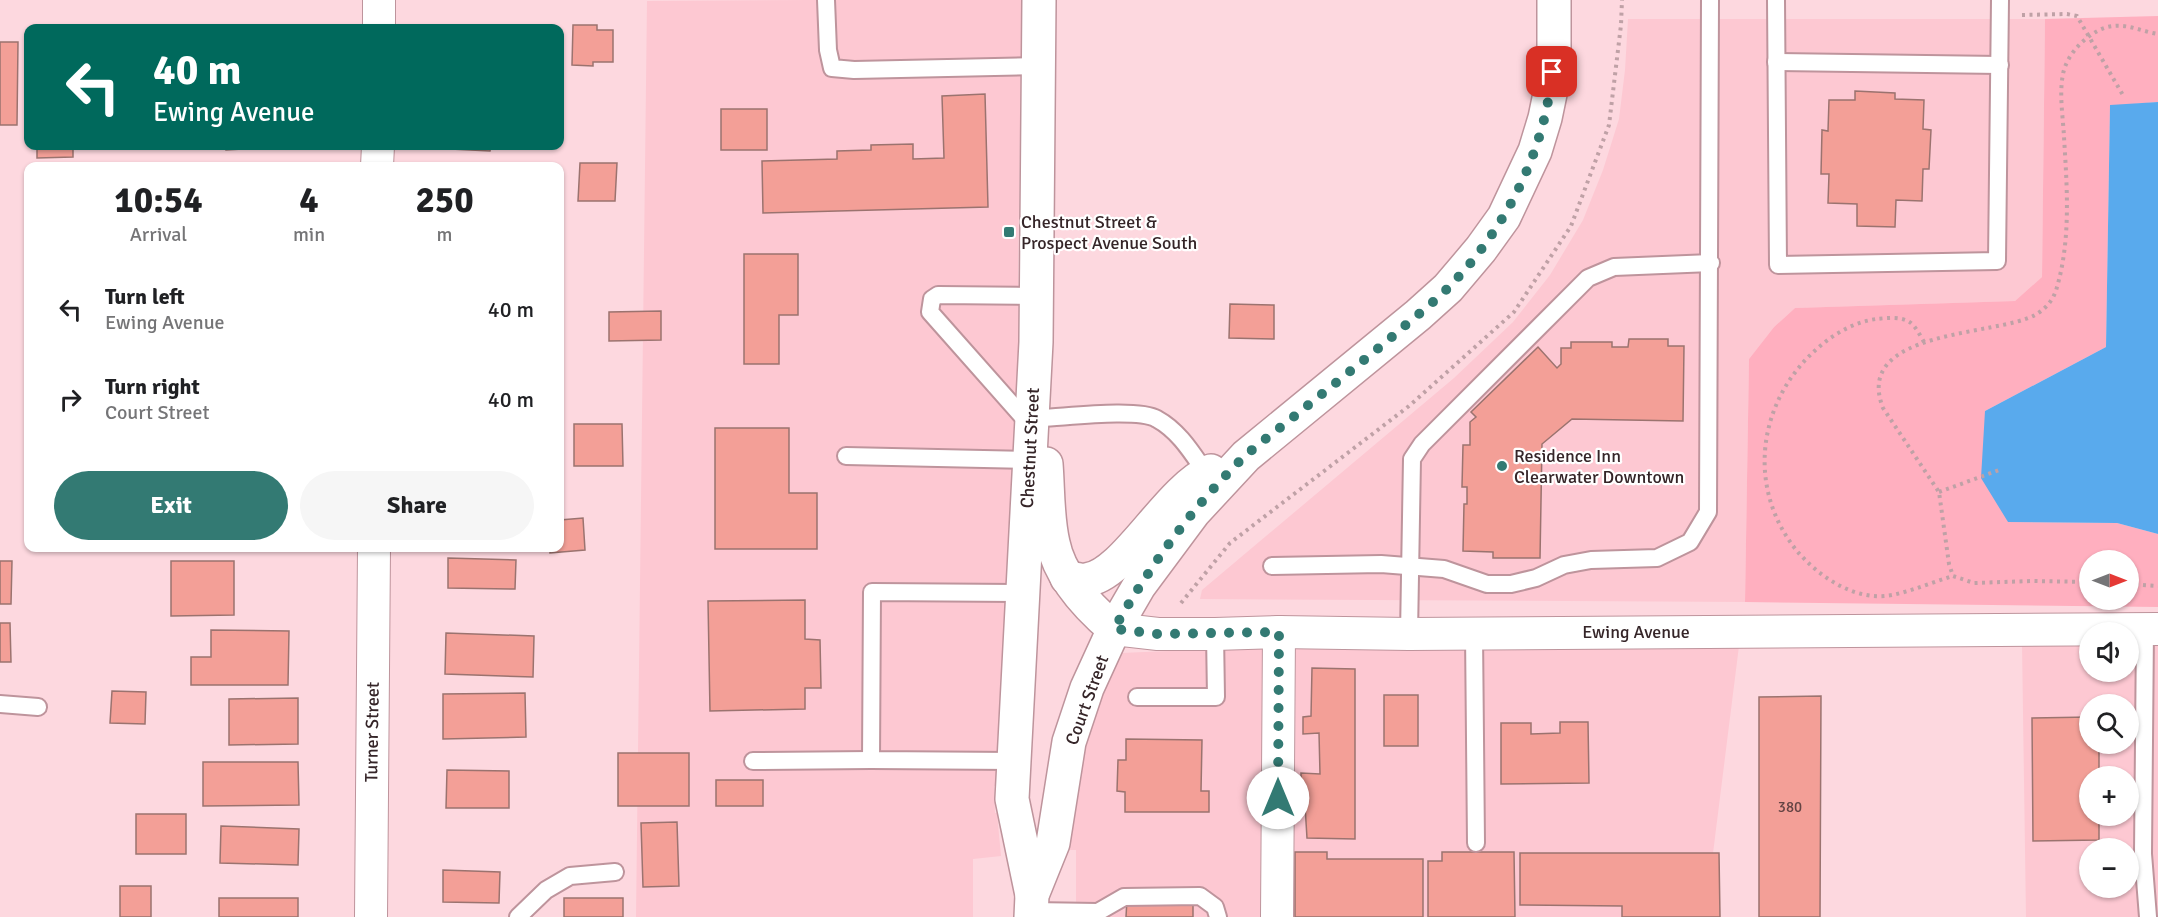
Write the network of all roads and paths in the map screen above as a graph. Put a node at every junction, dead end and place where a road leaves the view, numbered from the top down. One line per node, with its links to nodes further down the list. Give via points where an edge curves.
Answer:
1 (379, 0): 9 (street)
2 (826, 0): 14 (lane, via 832,68)
3 (1039, 0): 14 (main road, Chestnut Street)
4 (1554, 0): 21 (main road, Court Street, via 1554,55 1545,118 1535,151 1504,217 1448,288)
5 (1622, 0): 39 (path, via 1610,126 1571,226 1514,312 1409,406 1230,543)
6 (1710, 0): 16 (lane)
7 (1776, 0): 12 (lane)
8 (2000, 7): 11 (path, via 2077,16); 13 (lane)
9 (379, 24)
10 (2158, 34): 11 (path, via 2115,25)
11 (2090, 36): 15 (path); 18 (path, via 2073,53 2063,71 2066,230 2057,289 2050,303 2036,315)
12 (1776, 62): 13 (lane); 13 (lane, via 1778,265 1997,261)
13 (2000, 65)
14 (1038, 66): 17 (main road, Chestnut Street)
15 (2124, 96)
16 (1711, 263): 28 (lane, via 1614,267 1588,278 1431,435 1412,459); 28 (lane, via 1708,512 1690,542 1657,558 1591,560 1511,584 1487,584 1444,569)
17 (1035, 296): 19 (main road, Chestnut Street); 19 (lane, via 938,296 932,299 930,312)
18 (1924, 342): 25 (path, via 1885,366 1877,393 1882,408); 29 (path, via 1911,323 1891,317 1864,321 1832,336 1803,360 1784,387 1769,422 1764,462 1770,503 1785,535 1824,577 1870,596 1892,595)
19 (1037, 422): 22 (main road, Chestnut Street); 24 (lane, via 1138,414 1156,418 1184,442); 30 (main road, via 1053,544)
20 (846, 456): 22 (lane)
21 (1246, 456): 24 (main road); 35 (main road, Court Street, via 1164,550)
22 (1029, 460): 34 (main road, Chestnut Street)
23 (2002, 469): 25 (path)
24 (1206, 473): 30 (main road, via 1161,512 1111,570 1086,580)
25 (1939, 492): 29 (path)
26 (374, 552): 51 (street, Turner Street)
27 (1272, 566): 28 (lane)
28 (1411, 566): 41 (lane)
29 (1953, 576): 31 (path, via 1974,583)
30 (1067, 578): 35 (main road)
31 (2079, 582)
32 (2139, 585): 33 (path)
33 (2158, 586)
34 (1023, 593): 45 (lane, via 872,592); 47 (main road, Chestnut Street)
35 (1114, 629): 39 (street, Ewing Avenue); 50 (main road, Court Street, via 1087,688 1069,742 1053,843)
36 (2151, 629): 38 (street, Ewing Avenue); 55 (lane, via 2143,854)
37 (1279, 632): 40 (street, Ewing Avenue); 41 (street, Ewing Avenue); 54 (street)
38 (1474, 633): 41 (street, Ewing Avenue); 48 (lane)
39 (1158, 634): 40 (street, Ewing Avenue)
40 (1215, 634): 42 (lane, via 1216,697)
41 (1409, 634)
42 (1137, 697)
43 (0, 704): 44 (lane)
44 (38, 707)
45 (871, 760): 46 (lane); 47 (lane)
46 (753, 761)
47 (1014, 761): 50 (main road, Chestnut Street, via 1012,799)
48 (1476, 843)
49 (615, 872): 52 (lane, via 570,876 546,890)
50 (1031, 908): 53 (lane, via 1098,912 1124,897 1200,896 1215,907)
51 (370, 917)
52 (518, 917)
53 (1218, 917)
54 (1277, 917)
55 (2148, 917)

